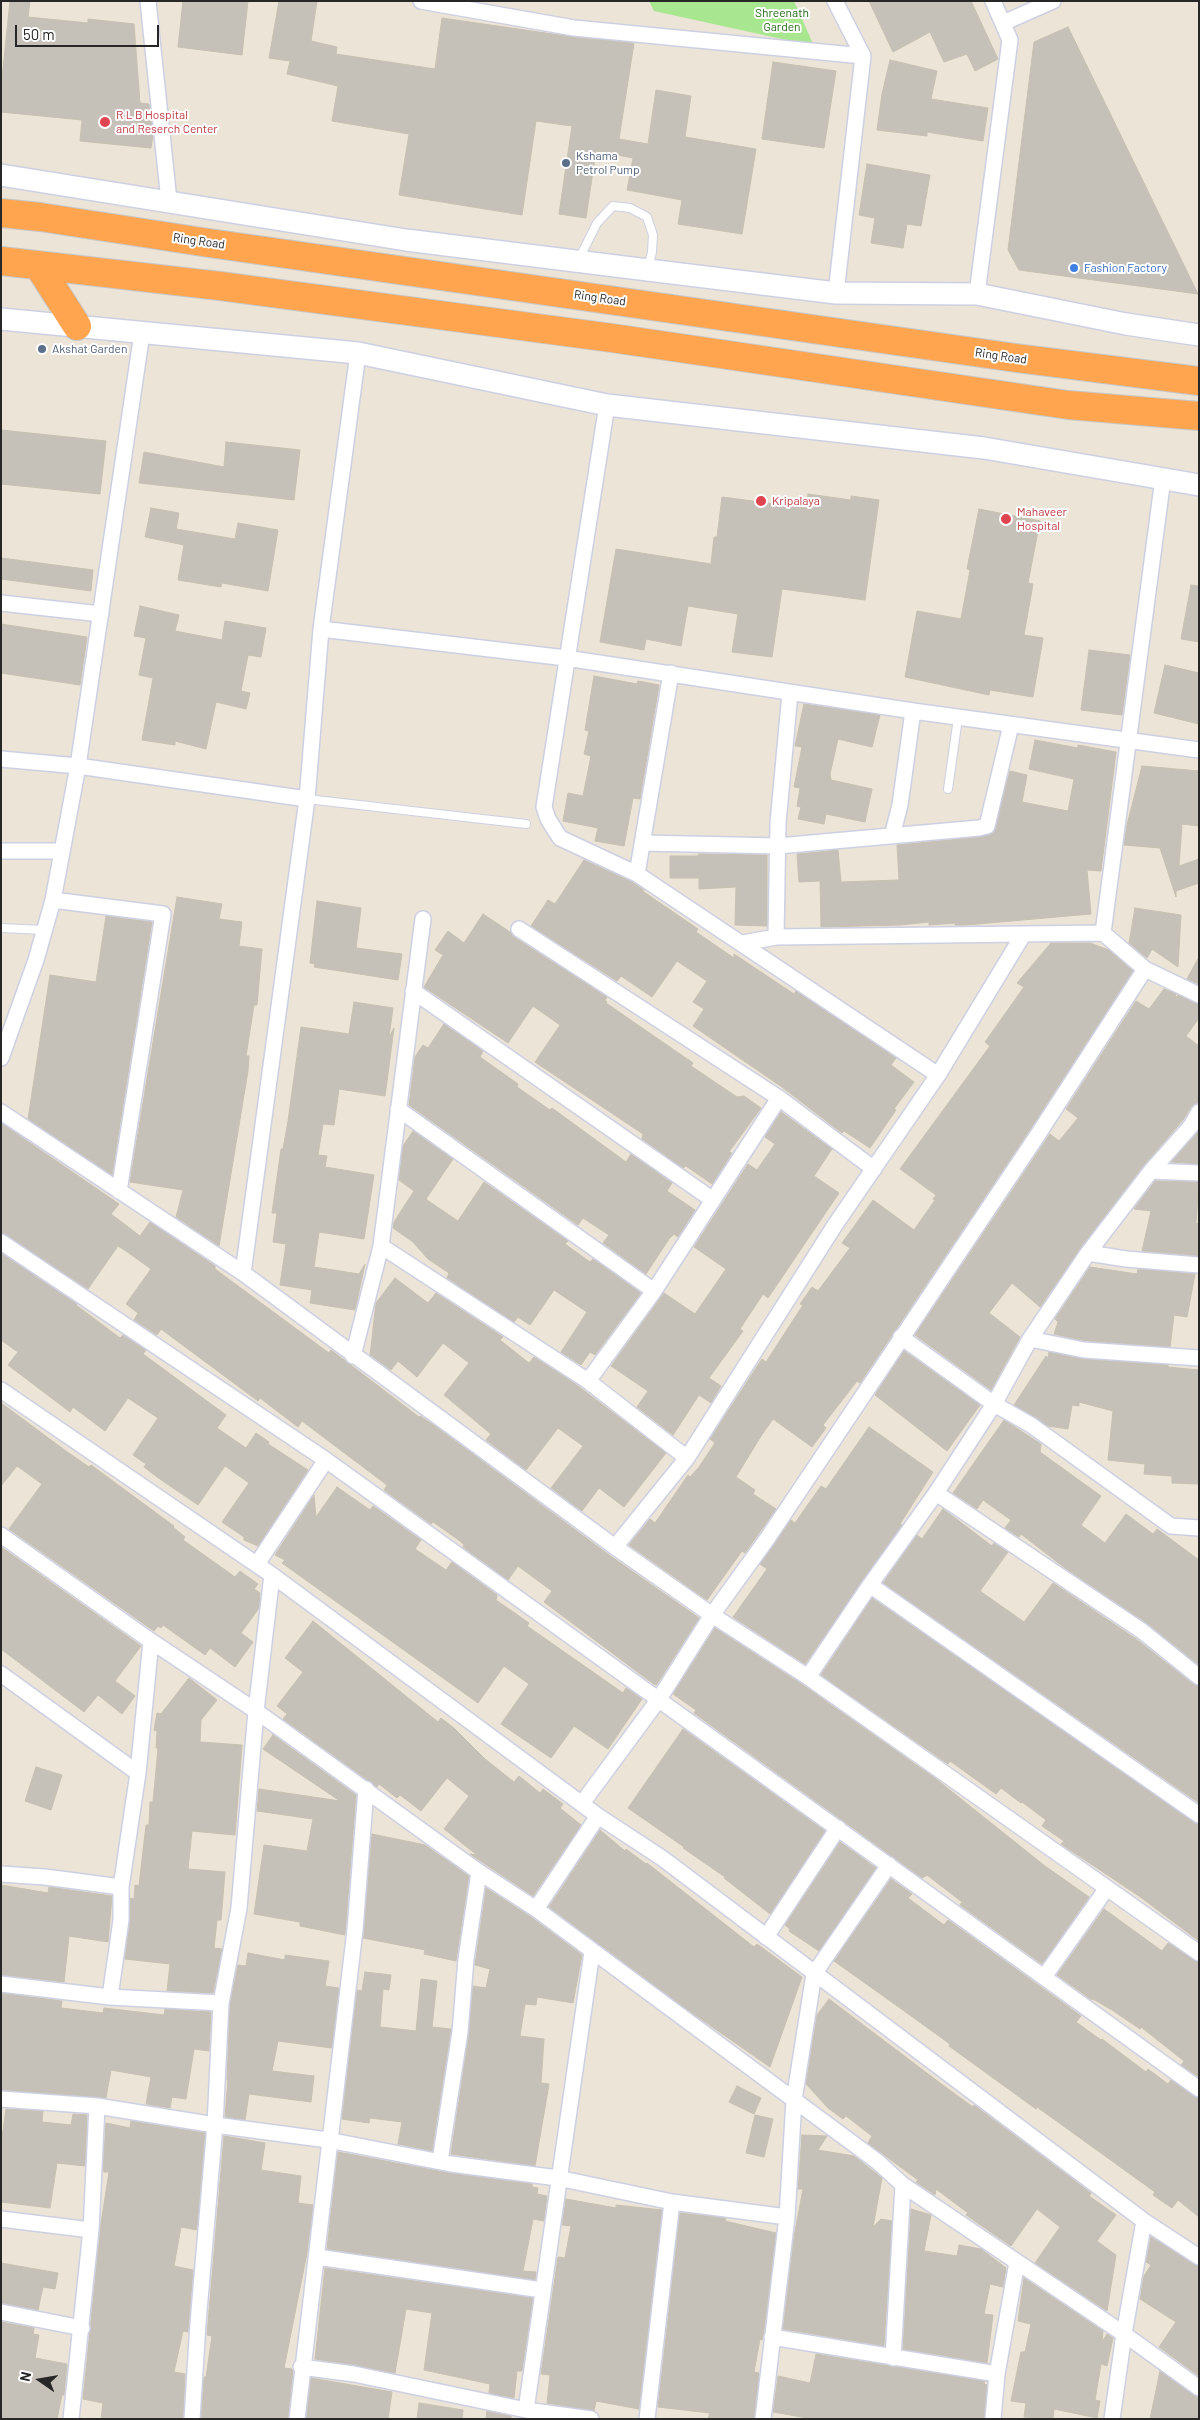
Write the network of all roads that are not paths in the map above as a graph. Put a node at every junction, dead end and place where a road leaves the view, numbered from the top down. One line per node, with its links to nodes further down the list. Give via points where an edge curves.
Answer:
1 (148, 1): 9 (street)
2 (420, 1): 7 (street, via 574,28)
3 (835, 1): 7 (street)
4 (993, 1): 6 (street)
5 (1053, 1): 6 (street)
6 (1003, 23): 16 (street, via 1010,40)
7 (863, 56): 15 (street)
8 (1, 175): 9 (street)
9 (169, 201): 12 (street, via 406,240)
10 (1, 213): 22 (highway, Ring Road)
11 (1, 261): 13 (highway)
12 (578, 261): 14 (street); 14 (lane, via 597,223 613,206 630,208 647,217 653,236)
13 (38, 265): 18 (highway); 24 (highway, via 220,286 772,360 1068,405)
14 (648, 270): 15 (street)
15 (836, 293): 16 (street)
16 (978, 294): 20 (street, via 1126,324)
17 (1, 318): 18 (street)
18 (77, 326): 19 (street)
19 (142, 333): 21 (street); 28 (street)
20 (1199, 335)
21 (358, 353): 23 (street); 29 (street)
22 (1199, 381)
23 (607, 405): 25 (street, via 984,448); 30 (street)
24 (1199, 416)
25 (1163, 478): 26 (street); 36 (street)
26 (1199, 485)
27 (1, 603): 28 (street)
28 (101, 614): 39 (street)
29 (321, 629): 30 (street); 41 (street)
30 (566, 658): 31 (street); 48 (street, via 544,807 560,838)
31 (671, 673): 32 (street); 44 (street)
32 (790, 693): 33 (street); 45 (street)
33 (913, 711): 34 (street); 43 (street, via 900,805)
34 (958, 718): 35 (street); 40 (lane)
35 (1011, 725): 36 (street); 43 (street, via 987,826)
36 (1130, 742): 37 (street); 54 (street)
37 (1199, 750)
38 (1, 759): 39 (street)
39 (78, 766): 41 (street); 47 (street)
40 (948, 789)
41 (307, 799): 42 (lane); 76 (street)
42 (526, 824)
43 (892, 836): 45 (street)
44 (643, 843): 45 (street); 48 (street)
45 (778, 846): 56 (street)
46 (1, 851): 47 (street)
47 (62, 851): 49 (street)
48 (637, 874): 57 (street)
49 (52, 900): 53 (street); 70 (street, via 163,914)
50 (423, 918): 59 (street)
51 (1, 928): 53 (lane)
52 (519, 929): 63 (street)
53 (44, 930): 61 (street)
54 (1104, 933): 55 (street); 58 (street)
55 (1023, 935): 56 (street); 62 (street)
56 (776, 937): 57 (street)
57 (743, 943): 62 (street)
58 (1145, 969): 60 (street); 78 (street, via 1032,1144)
59 (414, 991): 64 (street); 71 (street)
60 (1199, 995)
61 (1, 1058)
62 (938, 1075): 67 (street)
63 (779, 1098): 67 (street); 71 (street)
64 (398, 1110): 73 (street); 77 (street)
65 (1, 1112): 70 (street)
66 (1199, 1112): 68 (street, via 1191,1126)
67 (874, 1169): 85 (street)
68 (1151, 1171): 69 (street); 74 (street)
69 (1199, 1174)
70 (119, 1191): 76 (street)
71 (713, 1200): 77 (street)
72 (1, 1242): 86 (street)
73 (382, 1246): 80 (street); 82 (street)
74 (1088, 1253): 75 (street); 79 (street)
75 (1199, 1266)
76 (243, 1273): 80 (street)
77 (654, 1291): 82 (street)
78 (901, 1337): 84 (street); 94 (street, via 767,1539)
79 (1030, 1339): 81 (street, via 1084,1350); 84 (street)
80 (353, 1356): 90 (street)
81 (1199, 1358)
82 (588, 1381): 85 (street)
83 (1, 1390): 91 (street)
84 (994, 1404): 87 (street); 88 (street, via 1031,1425 1171,1526)
85 (687, 1458): 90 (street)
86 (326, 1460): 91 (street); 99 (street)
87 (936, 1493): 93 (street); 97 (street, via 1142,1631)
88 (1199, 1528)
89 (1, 1535): 95 (street)
90 (615, 1547): 94 (street)
91 (257, 1564): 92 (street)
92 (272, 1575): 100 (street); 103 (street)
93 (870, 1585): 98 (street); 104 (street)
94 (712, 1615): 98 (street); 99 (street)
95 (151, 1641): 100 (street); 101 (street)
96 (1, 1674): 101 (street)
97 (1199, 1677)
98 (808, 1678): 111 (street)
99 (659, 1699): 103 (street); 106 (street)
100 (256, 1711): 102 (street); 120 (street, via 239,1908)
101 (138, 1773): 110 (street)
102 (366, 1789): 108 (street); 126 (street, via 354,1930)
103 (583, 1802): 105 (street)
104 (1199, 1815)
105 (598, 1816): 112 (street); 113 (street, via 662,1858)
106 (838, 1828): 107 (street); 113 (street)
107 (889, 1865): 116 (street); 117 (street)
108 (479, 1872): 112 (street); 127 (street, via 466,1959 460,2032)
109 (1, 1874): 110 (street)
110 (121, 1887): 119 (street, via 121,1920)
111 (1107, 1888): 115 (street); 117 (street)
112 (536, 1909): 114 (street)
113 (766, 1937): 116 (street)
114 (592, 1952): 123 (street); 128 (street)
115 (1199, 1953)
116 (814, 1974): 123 (street); 133 (street)
117 (1044, 1977): 121 (street)
118 (1, 1984): 119 (street)
119 (110, 1997): 120 (street)
120 (221, 2003): 125 (street)
121 (1199, 2089)
122 (1, 2099): 124 (street)
123 (794, 2100): 129 (street, via 878,2162); 131 (street)
124 (96, 2106): 125 (street); 134 (street)
125 (215, 2125): 126 (street); 149 (street)
126 (328, 2140): 127 (street); 135 (street)
127 (440, 2161): 128 (street)
128 (558, 2178): 130 (street); 138 (street)
129 (903, 2185): 137 (street); 143 (street)
130 (672, 2202): 131 (street); 152 (street)
131 (787, 2217): 142 (street)
132 (1, 2219): 134 (street)
133 (1144, 2221): 136 (street); 141 (street)
134 (91, 2230): 140 (street)
135 (317, 2257): 138 (street); 144 (street)
136 (1199, 2257)
137 (1017, 2262): 141 (street); 145 (street)
138 (542, 2290): 147 (street)
139 (1, 2312): 140 (street)
140 (82, 2328): 148 (street)
141 (1124, 2334): 146 (street); 155 (street)
142 (772, 2337): 143 (street); 153 (street)
143 (894, 2358): 145 (street)
144 (301, 2367): 147 (street, via 354,2374); 150 (street)
145 (997, 2374): 154 (street)
146 (1199, 2388)
147 (526, 2410): 151 (street)
148 (71, 2419)
149 (192, 2419)
150 (297, 2419)
151 (591, 2419)
152 (647, 2419)
153 (763, 2419)
154 (993, 2419)
155 (1112, 2419)

